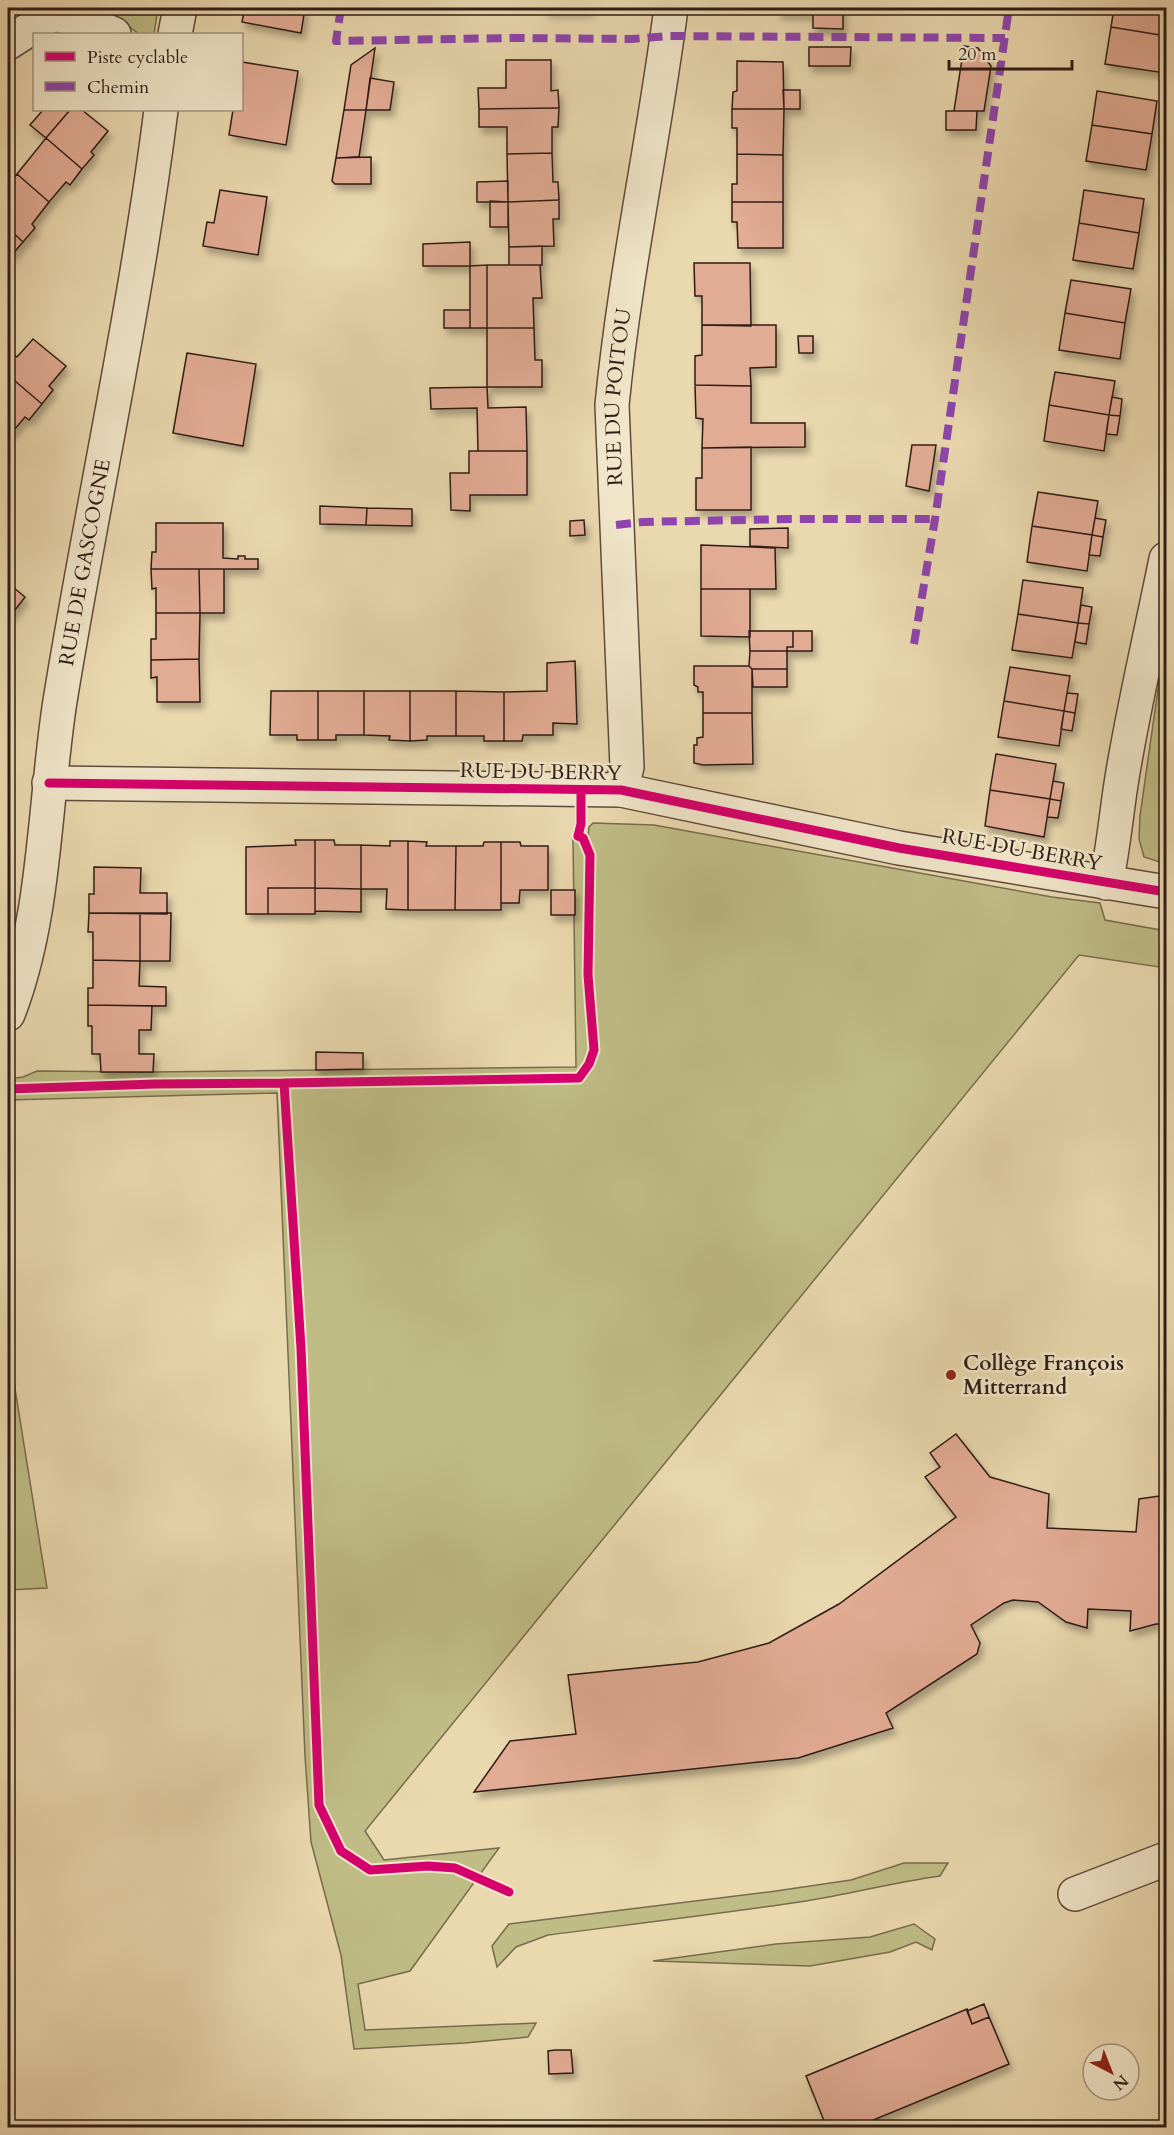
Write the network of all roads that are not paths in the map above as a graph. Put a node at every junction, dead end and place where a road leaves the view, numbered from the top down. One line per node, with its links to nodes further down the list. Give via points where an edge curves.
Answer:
1 (180, 8): 5 (street)
2 (671, 8): 10 (street, RUE DU POITOU, via 612,405 627,767)
3 (56, 11): 4 (street); 6 (street)
4 (112, 33)
5 (175, 33)
6 (8, 43)
7 (161, 111): 9 (street, RUE DE GASCOGNE, via 150,198)
8 (1167, 559): 11 (street, via 1121,784)
9 (49, 783): 10 (street, RUE DU BERRY); 13 (street, RUE DE GASCOGNE, via 34,919)
10 (621, 790): 11 (street, RUE DU BERRY, via 899,848)
11 (1106, 883): 12 (street, RUE DU BERRY)
12 (1167, 892)
13 (8, 1014)
14 (1167, 1859): 15 (street)
15 (1075, 1894)

